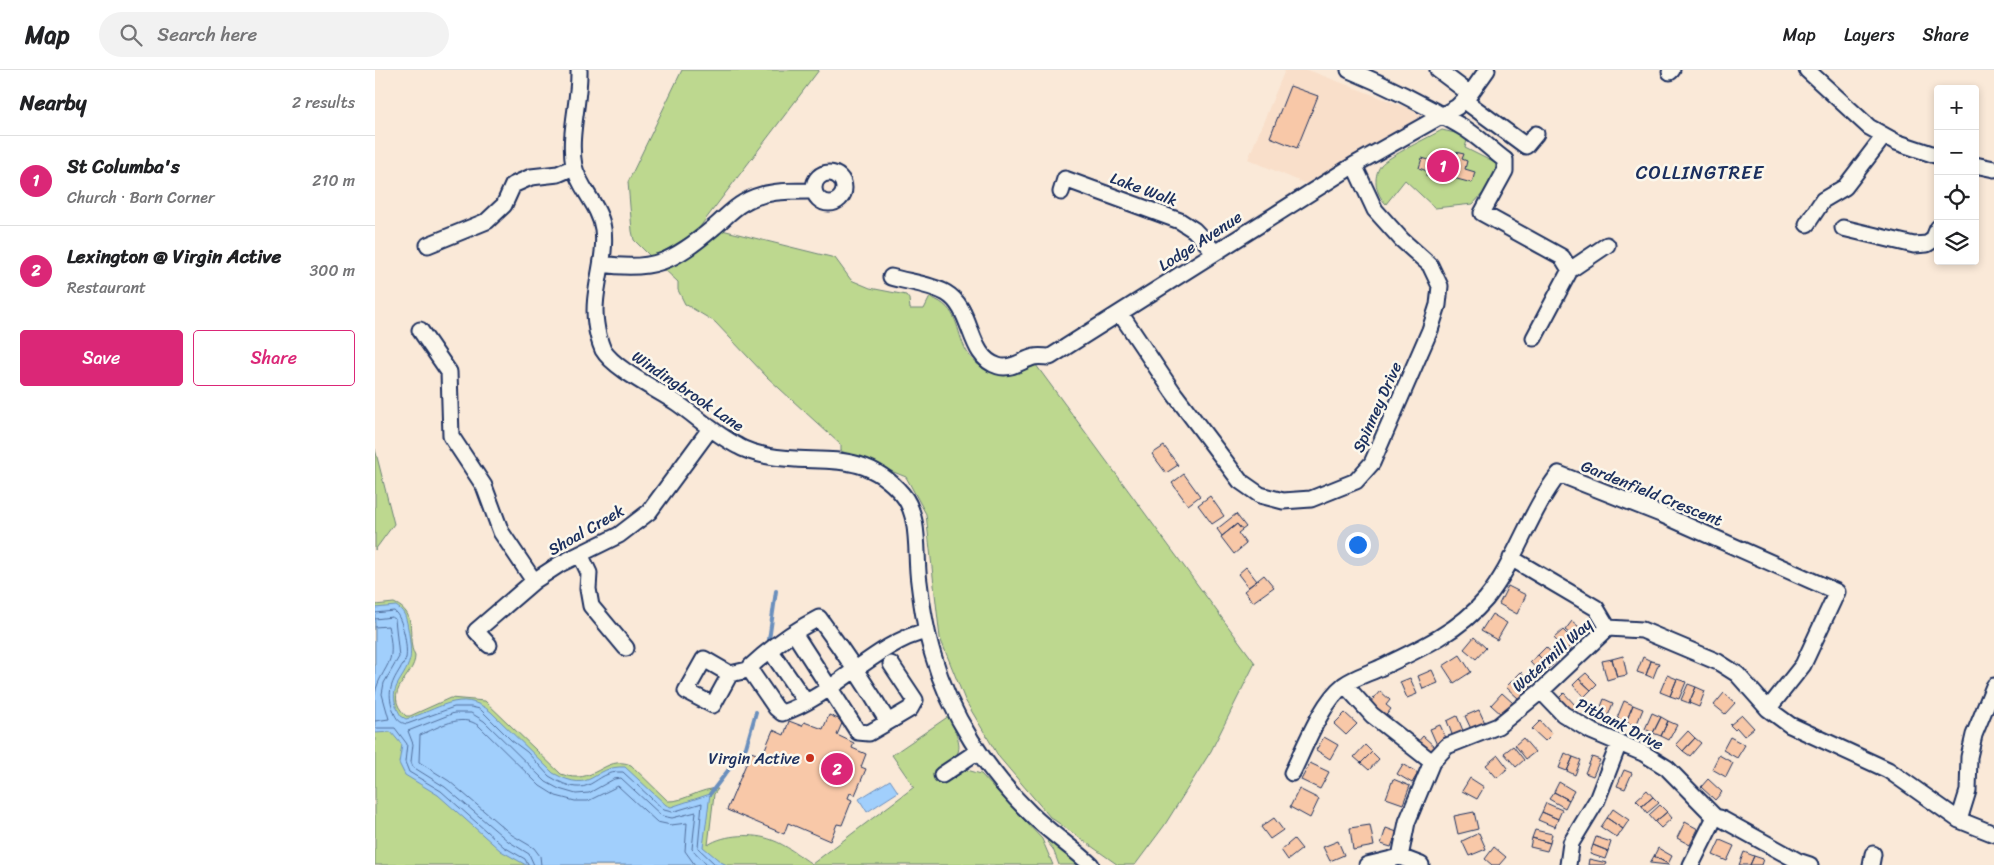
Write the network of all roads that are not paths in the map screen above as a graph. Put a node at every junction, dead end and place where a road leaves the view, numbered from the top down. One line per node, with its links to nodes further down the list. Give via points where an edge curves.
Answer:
1 (579, 70): 13 (street, Windingbrook Lane, via 572,143)
2 (1349, 70): 7 (street, via 1401,92)
3 (1438, 70): 6 (street)
4 (1487, 70): 6 (street, Lodge Avenue)
5 (1810, 71): 9 (street, via 1869,127)
6 (1467, 98): 7 (street, Lodge Avenue); 8 (street, via 1526,146)
7 (1442, 117): 11 (street, Lodge Avenue); 24 (street, via 1461,125 1505,160 1505,170 1482,213 1562,257)
8 (1537, 134)
9 (1884, 136): 10 (street); 17 (street, via 1845,188 1823,200)
10 (1934, 155)
11 (1354, 165): 22 (street, Lodge Avenue); 26 (street, Spinney Drive, via 1375,210 1430,265 1440,286 1438,305 1429,330 1373,463 1356,481 1311,499 1283,501 1260,495 1247,486 1173,392)
12 (1979, 166): 14 (street)
13 (574, 167): 20 (street, via 558,174 531,176 513,184 504,205 487,221); 23 (street, Windingbrook Lane, via 603,226)
14 (1994, 169)
15 (814, 190): 23 (street, via 775,192 743,203 701,238 658,263 631,268)
16 (1061, 192): 22 (street, Lake Walk, via 1065,180 1180,221)
17 (1807, 224)
18 (1843, 228): 19 (street, via 1921,246)
19 (1934, 238)
20 (428, 245)
21 (1607, 245): 24 (street)
22 (1215, 251): 26 (street, Lodge Avenue)
23 (602, 264): 29 (street, Windingbrook Lane, via 595,296 596,324 604,351 625,371 680,405)
24 (1570, 270): 28 (street)
25 (891, 277): 26 (street, Lodge Avenue, via 947,294 968,319 978,348 987,362 999,366 1018,364 1034,357 1050,357)
26 (1120, 313)
27 (420, 330): 32 (street, via 449,372 451,436 484,486 501,532)
28 (1534, 338)
29 (710, 429): 30 (street, Shoal Creek, via 649,512 619,535); 34 (street, Windingbrook Lane, via 740,448 767,456 794,460 834,459 864,466 887,479 904,496 913,519)
30 (580, 554): 32 (street, Shoal Creek); 37 (street, via 589,573 591,606)
31 (1511, 558): 33 (street, via 1597,608); 43 (street, Gardenfield Crescent, via 1487,598 1466,619 1431,644); 49 (street, Gardenfield Crescent, via 1544,493 1559,474 1663,515 1837,592 1803,665)
32 (534, 581): 36 (street, Shoal Creek, via 476,631)
33 (1608, 628): 46 (street, Watermill Way); 49 (street, Watermill Way, via 1642,630 1718,662 1737,674)
34 (927, 631): 41 (street, via 906,637); 52 (street, Windingbrook Lane, via 941,682)
35 (794, 633): 38 (street); 41 (street, via 819,618); 45 (street)
36 (489, 645)
37 (626, 648)
38 (770, 650): 40 (street, via 751,666); 47 (street)
39 (891, 664): 50 (street, via 915,700 910,709)
40 (752, 669): 42 (street); 47 (street, via 782,713)
41 (855, 670): 45 (street); 50 (street)
42 (730, 674)
43 (1345, 685): 53 (street, via 1372,715); 54 (street, Gardenfield Crescent, via 1330,699)
44 (1994, 686): 48 (street)
45 (829, 687): 47 (street); 50 (street, via 857,732 869,733)
46 (1541, 691): 51 (street, Pitbank Drive, via 1563,714); 53 (street, Watermill Way, via 1498,726 1447,746)
47 (805, 701)
48 (1990, 707): 57 (street, via 1974,734 1969,757 1968,791)
49 (1768, 709): 57 (street, Watermill Way, via 1790,725 1888,770)
50 (888, 722)
51 (1619, 743): 56 (street, Pitbank Drive, via 1667,768); 64 (street, via 1597,800 1571,843)
52 (978, 750): 55 (street); 61 (street, Windingbrook Lane, via 1031,815)
53 (1432, 762): 59 (street, Watermill Way, via 1407,822)
54 (1292, 773)
55 (942, 775)
56 (1715, 817): 60 (street, Pitbank Drive); 65 (street)
57 (1959, 820): 58 (street, Watermill Way)
58 (1994, 834)
59 (1400, 857): 62 (street); 63 (street)
60 (1801, 864)
61 (1091, 865)
62 (1367, 865)
63 (1421, 865)
64 (1568, 865)
65 (1691, 865)

